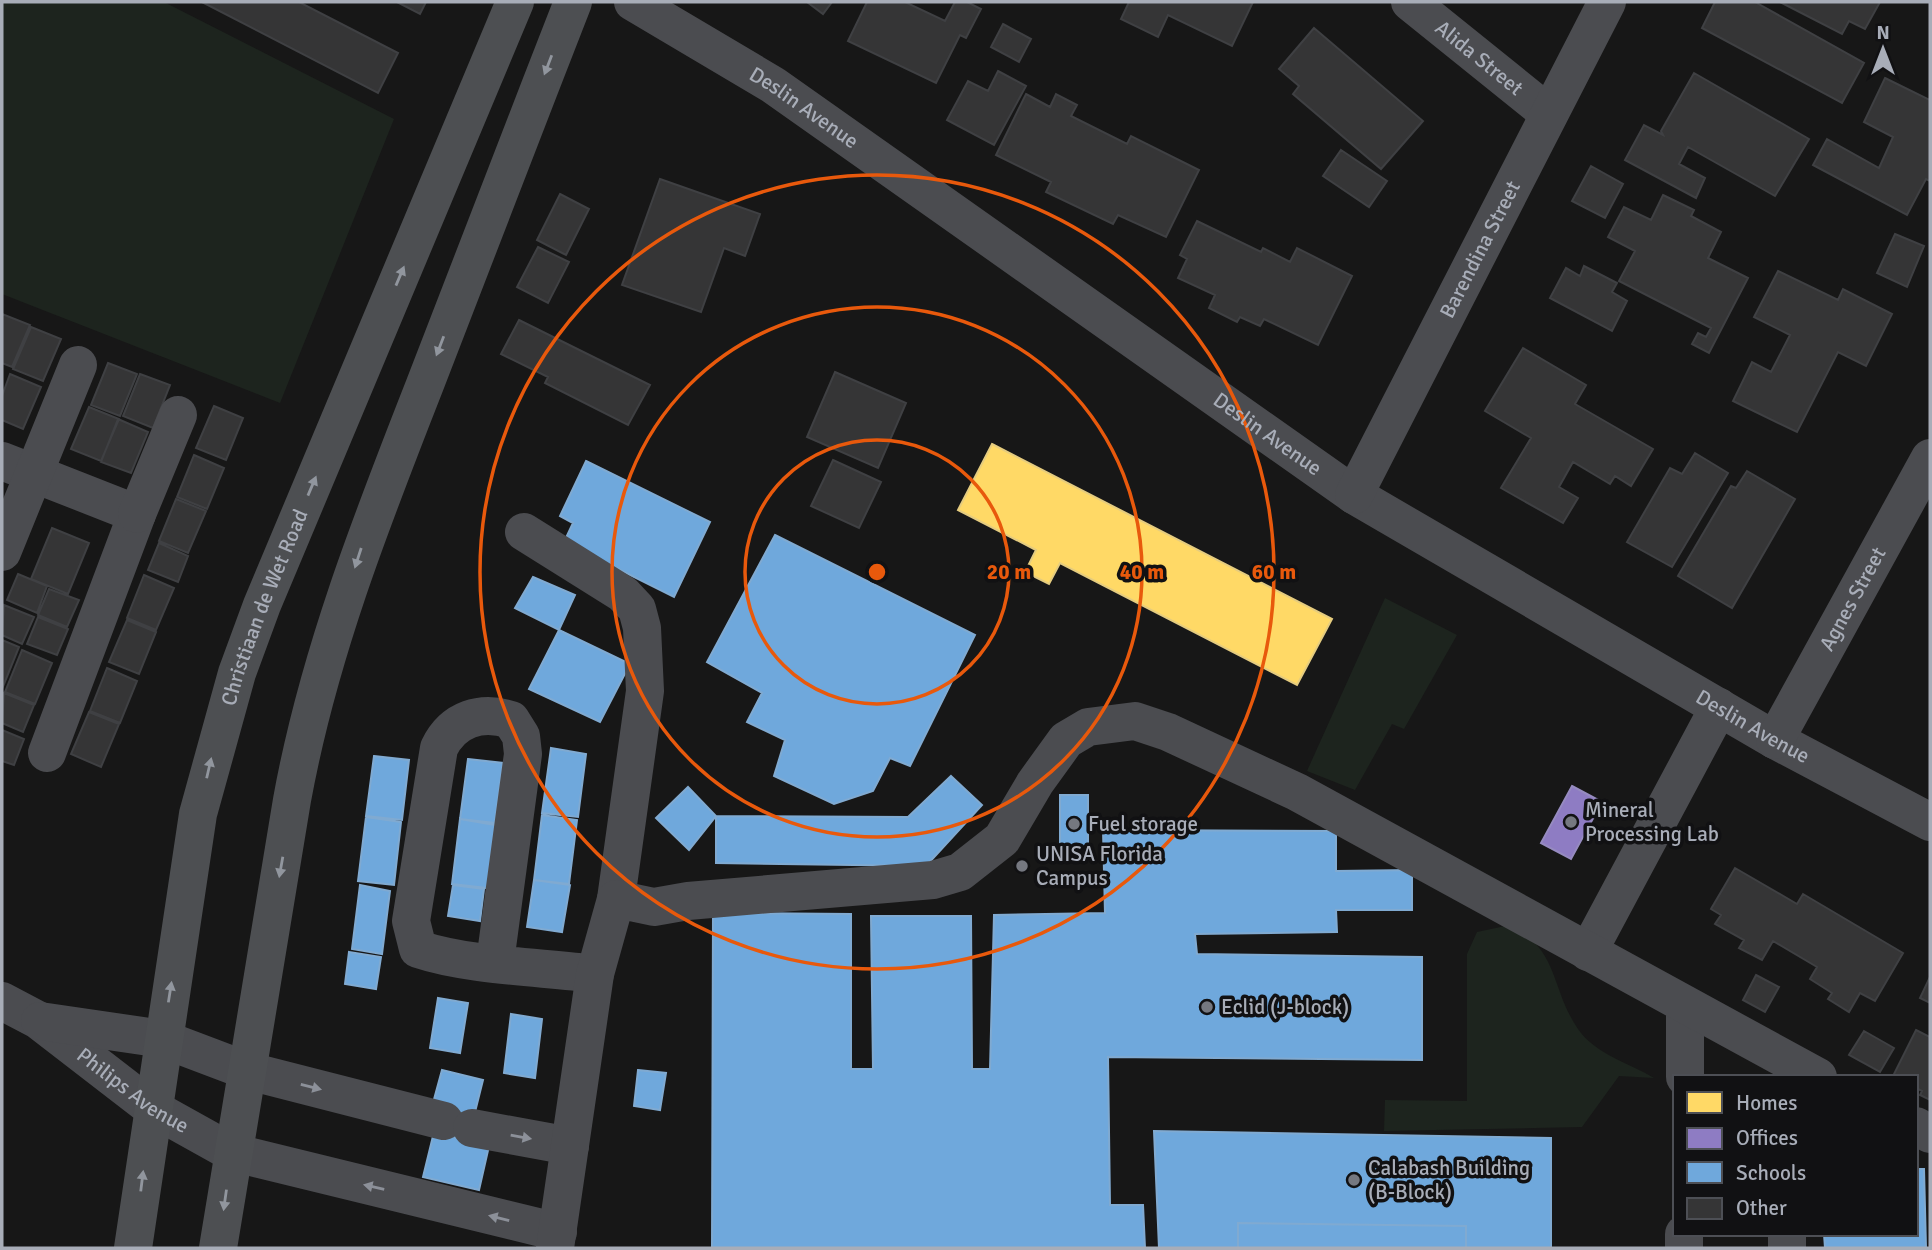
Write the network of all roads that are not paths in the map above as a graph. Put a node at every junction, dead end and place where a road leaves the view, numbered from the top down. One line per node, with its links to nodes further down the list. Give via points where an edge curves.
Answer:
1 (515, 2): 26 (main road, Christiaan de Wet Road, one-way to 1, via 198,814 237,673)
2 (573, 2): 27 (main road, one-way to 27, via 364,542 322,670 304,734)
3 (634, 2): 11 (street, Deslin Avenue, via 773,85)
4 (1410, 2): 6 (street, Alida Street)
5 (1607, 2): 6 (street, Barendina Street)
6 (1549, 114): 11 (street, Barendina Street)
7 (78, 365): 10 (street)
8 (178, 415): 12 (street)
9 (1930, 458): 16 (street, Agnes Street)
10 (17, 467): 12 (street); 14 (street)
11 (1353, 495): 15 (street, Deslin Avenue)
12 (138, 514): 17 (street)
13 (524, 532): 19 (street, via 623,594 637,609 642,628 645,691)
14 (2, 552)
15 (1719, 707): 16 (street, Deslin Avenue); 20 (street)
16 (1775, 740): 18 (street, Deslin Avenue)
17 (47, 753)
18 (1930, 822)
19 (617, 899): 20 (street, via 653,907 933,880 960,872 1002,839 1066,740 1088,727 1135,721 1297,792); 22 (street)
20 (1588, 952): 24 (street)
21 (495, 962): 21 (street, via 418,948 411,921 439,748 455,726 483,715 511,720 521,736 523,754); 22 (street)
22 (595, 974): 31 (street)
23 (2, 1001): 25 (street, Philips Avenue)
24 (1685, 1005): 28 (street); 29 (street)
25 (38, 1020): 26 (street, Philips Avenue); 30 (street, Philips Avenue)
26 (163, 1040): 27 (street, Philips Avenue); 30 (main road, Christiaan de Wet Road)
27 (245, 1070): 31 (street, Philips Avenue, one-way to 31, via 458,1124); 32 (main road)
28 (1797, 1071)
29 (1685, 1075)
30 (152, 1108): 32 (street, Philips Avenue); 34 (main road, Christiaan de Wet Road, one-way to 30)
31 (570, 1146): 33 (street)
32 (231, 1152): 33 (street, Philips Avenue, one-way to 32); 35 (main road, one-way to 35)
33 (556, 1240)
34 (133, 1248)
35 (218, 1248)

